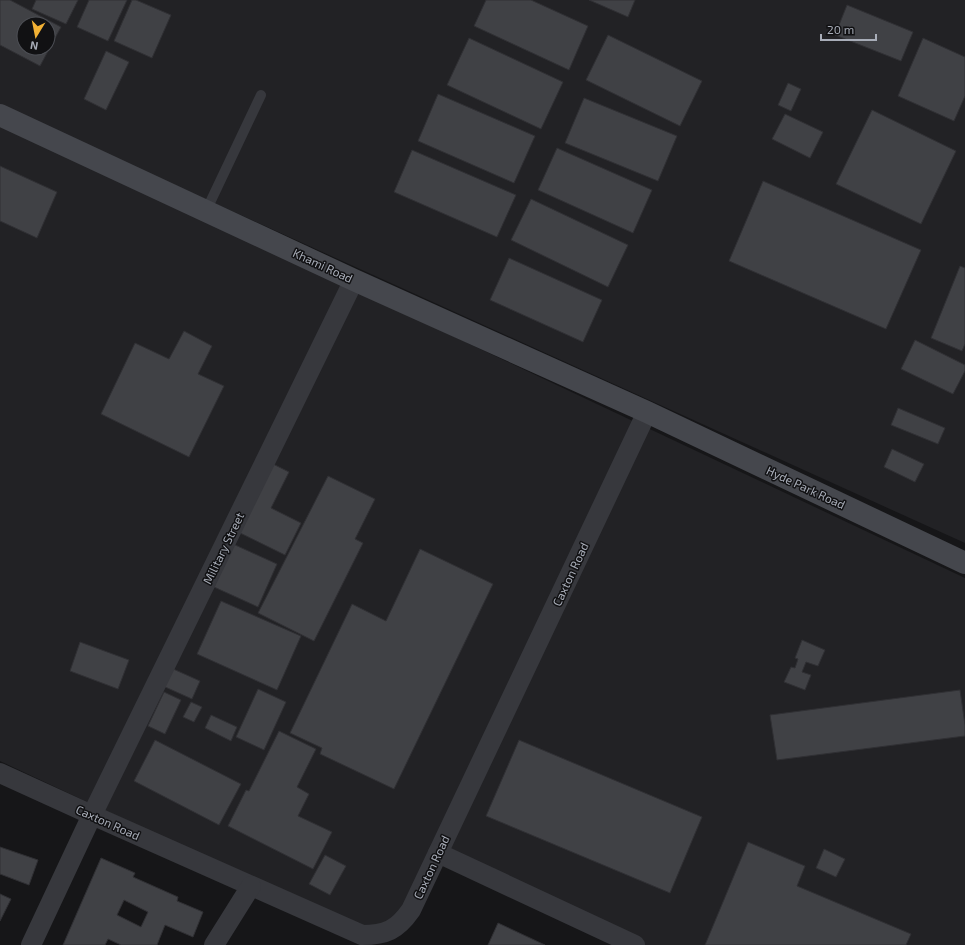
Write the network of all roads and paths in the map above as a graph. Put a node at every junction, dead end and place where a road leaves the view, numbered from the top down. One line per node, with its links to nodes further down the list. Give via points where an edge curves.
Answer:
1 (261, 95): 3 (lane)
2 (0, 115): 3 (street, Khami Road)
3 (206, 211): 4 (street, Khami Road)
4 (354, 280): 5 (street, Khami Road); 8 (street, Military Street)
5 (646, 412): 6 (street, Hyde Park Road); 9 (street, Caxton Road)
6 (965, 563)
7 (0, 773): 8 (street, Caxton Road)
8 (92, 815): 10 (street, Caxton Road); 11 (street, Military Street)
9 (438, 853): 10 (street, Caxton Road, via 404,921 390,931 377,935 362,935); 13 (street)
10 (251, 886): 12 (street)
11 (31, 945)
12 (214, 945)
13 (635, 945)

